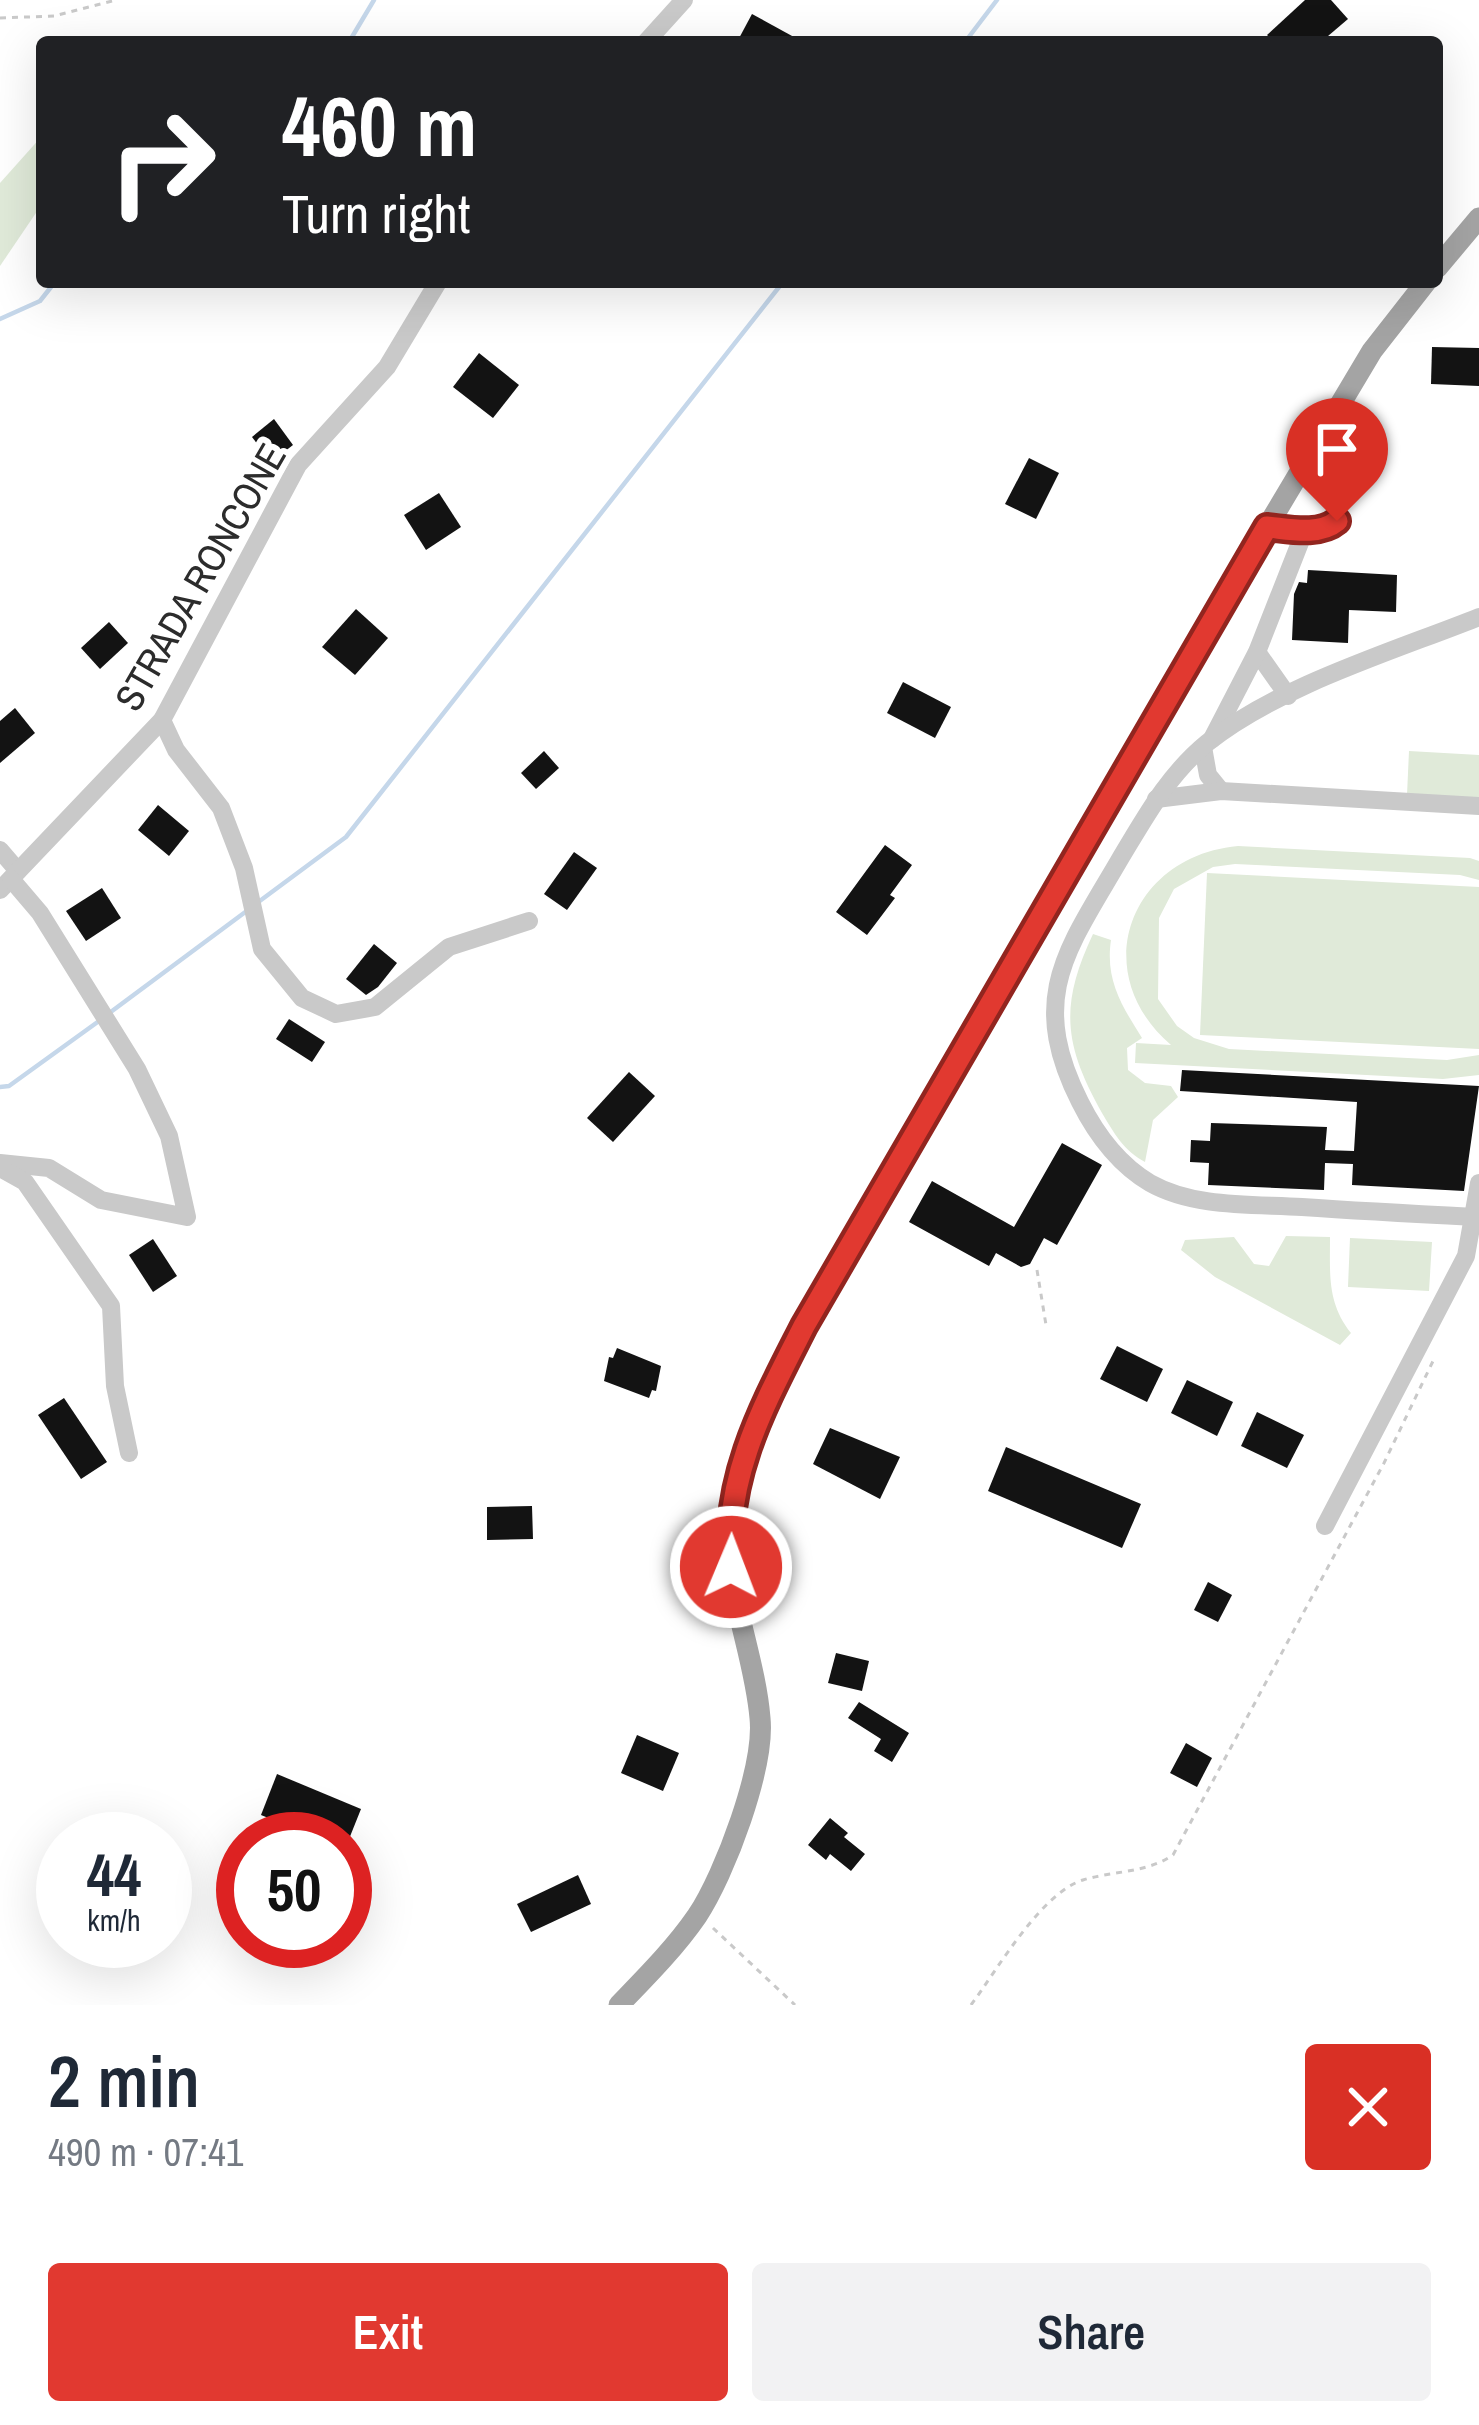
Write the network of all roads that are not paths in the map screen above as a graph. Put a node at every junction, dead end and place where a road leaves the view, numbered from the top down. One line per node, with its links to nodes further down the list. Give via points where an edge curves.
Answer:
1 (684, 0): 2 (street)
2 (651, 36)
3 (1479, 218): 4 (main road)
4 (1443, 261)
5 (434, 288): 13 (street, STRADA RONCONE, via 387,367 298,465)
6 (1421, 288): 7 (main road)
7 (1342, 403): 8 (main road); 9 (street, via 1337,521)
8 (1267, 527): 9 (street); 26 (main road, via 816,1306 749,1436 729,1537 761,1722 758,1760 698,1913)
9 (1304, 530): 11 (street)
10 (1479, 617): 12 (street)
11 (1257, 652): 12 (street); 14 (street)
12 (1288, 696): 14 (street)
13 (162, 720): 19 (street, STRADA RONCONE); 20 (street, via 221,808 262,949 302,998 336,1014 375,1007 449,947)
14 (1207, 743): 15 (street, via 1208,775); 16 (street)
15 (1221, 791): 16 (street); 17 (street)
16 (1156, 799): 23 (street, via 1071,943 1053,1007 1064,1070 1113,1154 1151,1183 1188,1197)
17 (1479, 806)
18 (0, 850): 19 (street)
19 (10, 880): 21 (street, via 40,914 137,1070 170,1136 187,1217 101,1200 49,1168)
20 (529, 921)
21 (0, 1165): 24 (street, via 25,1182 111,1306)
22 (1479, 1183): 23 (street)
23 (1475, 1217): 25 (street, via 1466,1256)
24 (129, 1454)
25 (1325, 1526)
26 (619, 2005)

